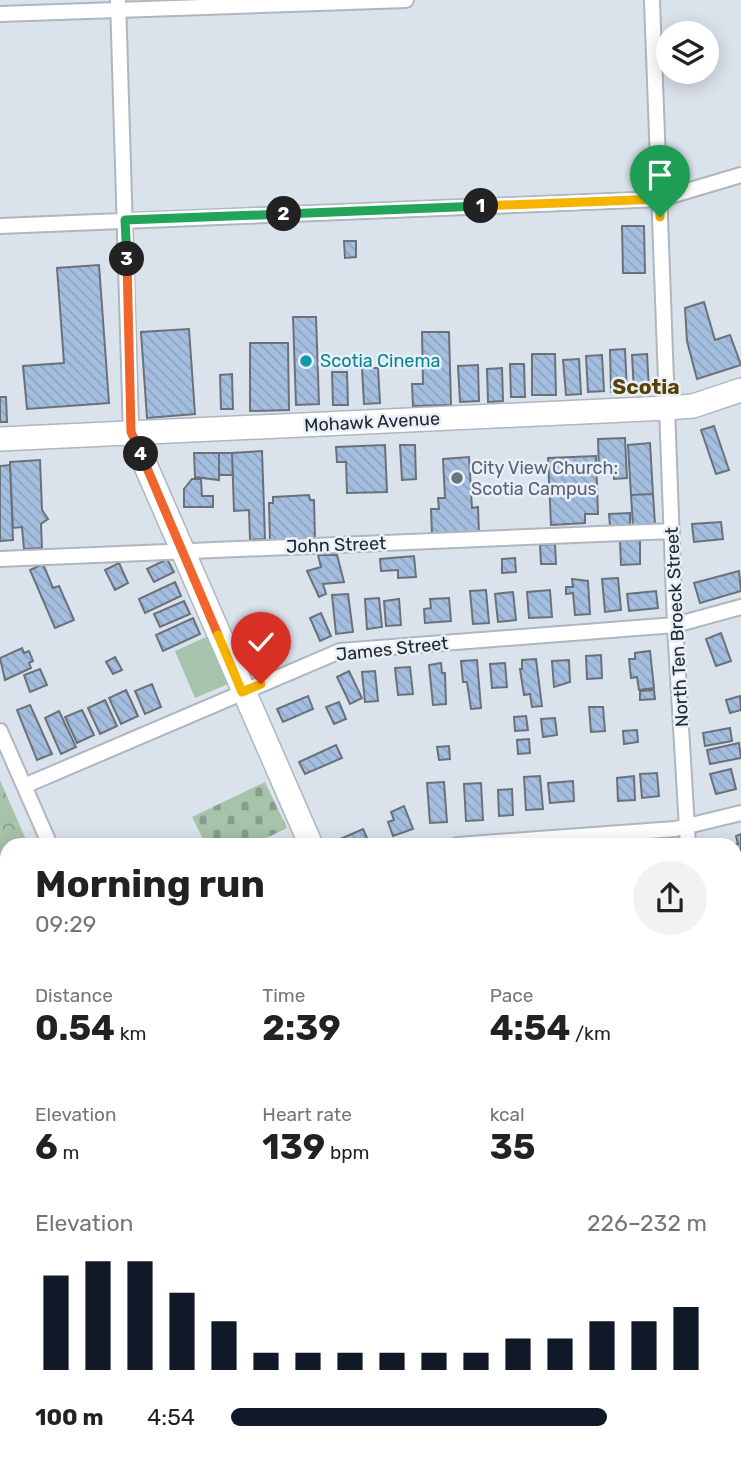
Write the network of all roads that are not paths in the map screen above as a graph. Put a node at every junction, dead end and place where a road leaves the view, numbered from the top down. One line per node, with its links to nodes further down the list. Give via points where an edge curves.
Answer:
1 (406, 0): 4 (street)
2 (652, 0): 7 (street, North Ten Broeck Street)
3 (27, 6): 4 (street); 5 (street)
4 (118, 6): 8 (street)
5 (0, 13)
6 (741, 175): 7 (street)
7 (660, 199): 8 (street); 11 (street, North Ten Broeck Street)
8 (125, 220): 9 (street); 12 (street)
9 (0, 226)
10 (741, 390): 11 (main road, Mohawk Avenue, via 693,406)
11 (667, 408): 12 (main road, Mohawk Avenue); 14 (street, North Ten Broeck Street)
12 (131, 432): 13 (main road, Mohawk Avenue); 15 (main road)
13 (0, 439)
14 (672, 531): 15 (street, John Street); 18 (street, North Ten Broeck Street)
15 (183, 552): 16 (street, John Street); 19 (main road)
16 (0, 559)
17 (741, 607): 18 (street, James Street)
18 (675, 625): 19 (street, James Street, via 340,651); 23 (street, North Ten Broeck Street)
19 (242, 692): 21 (street, James Street); 25 (main road)
20 (0, 730): 21 (street)
21 (24, 786): 24 (street)
22 (741, 813): 23 (street)
23 (687, 828): 26 (street); 27 (street, North Ten Broeck Street)
24 (47, 838)
25 (308, 838)
26 (552, 838)
27 (688, 838)

